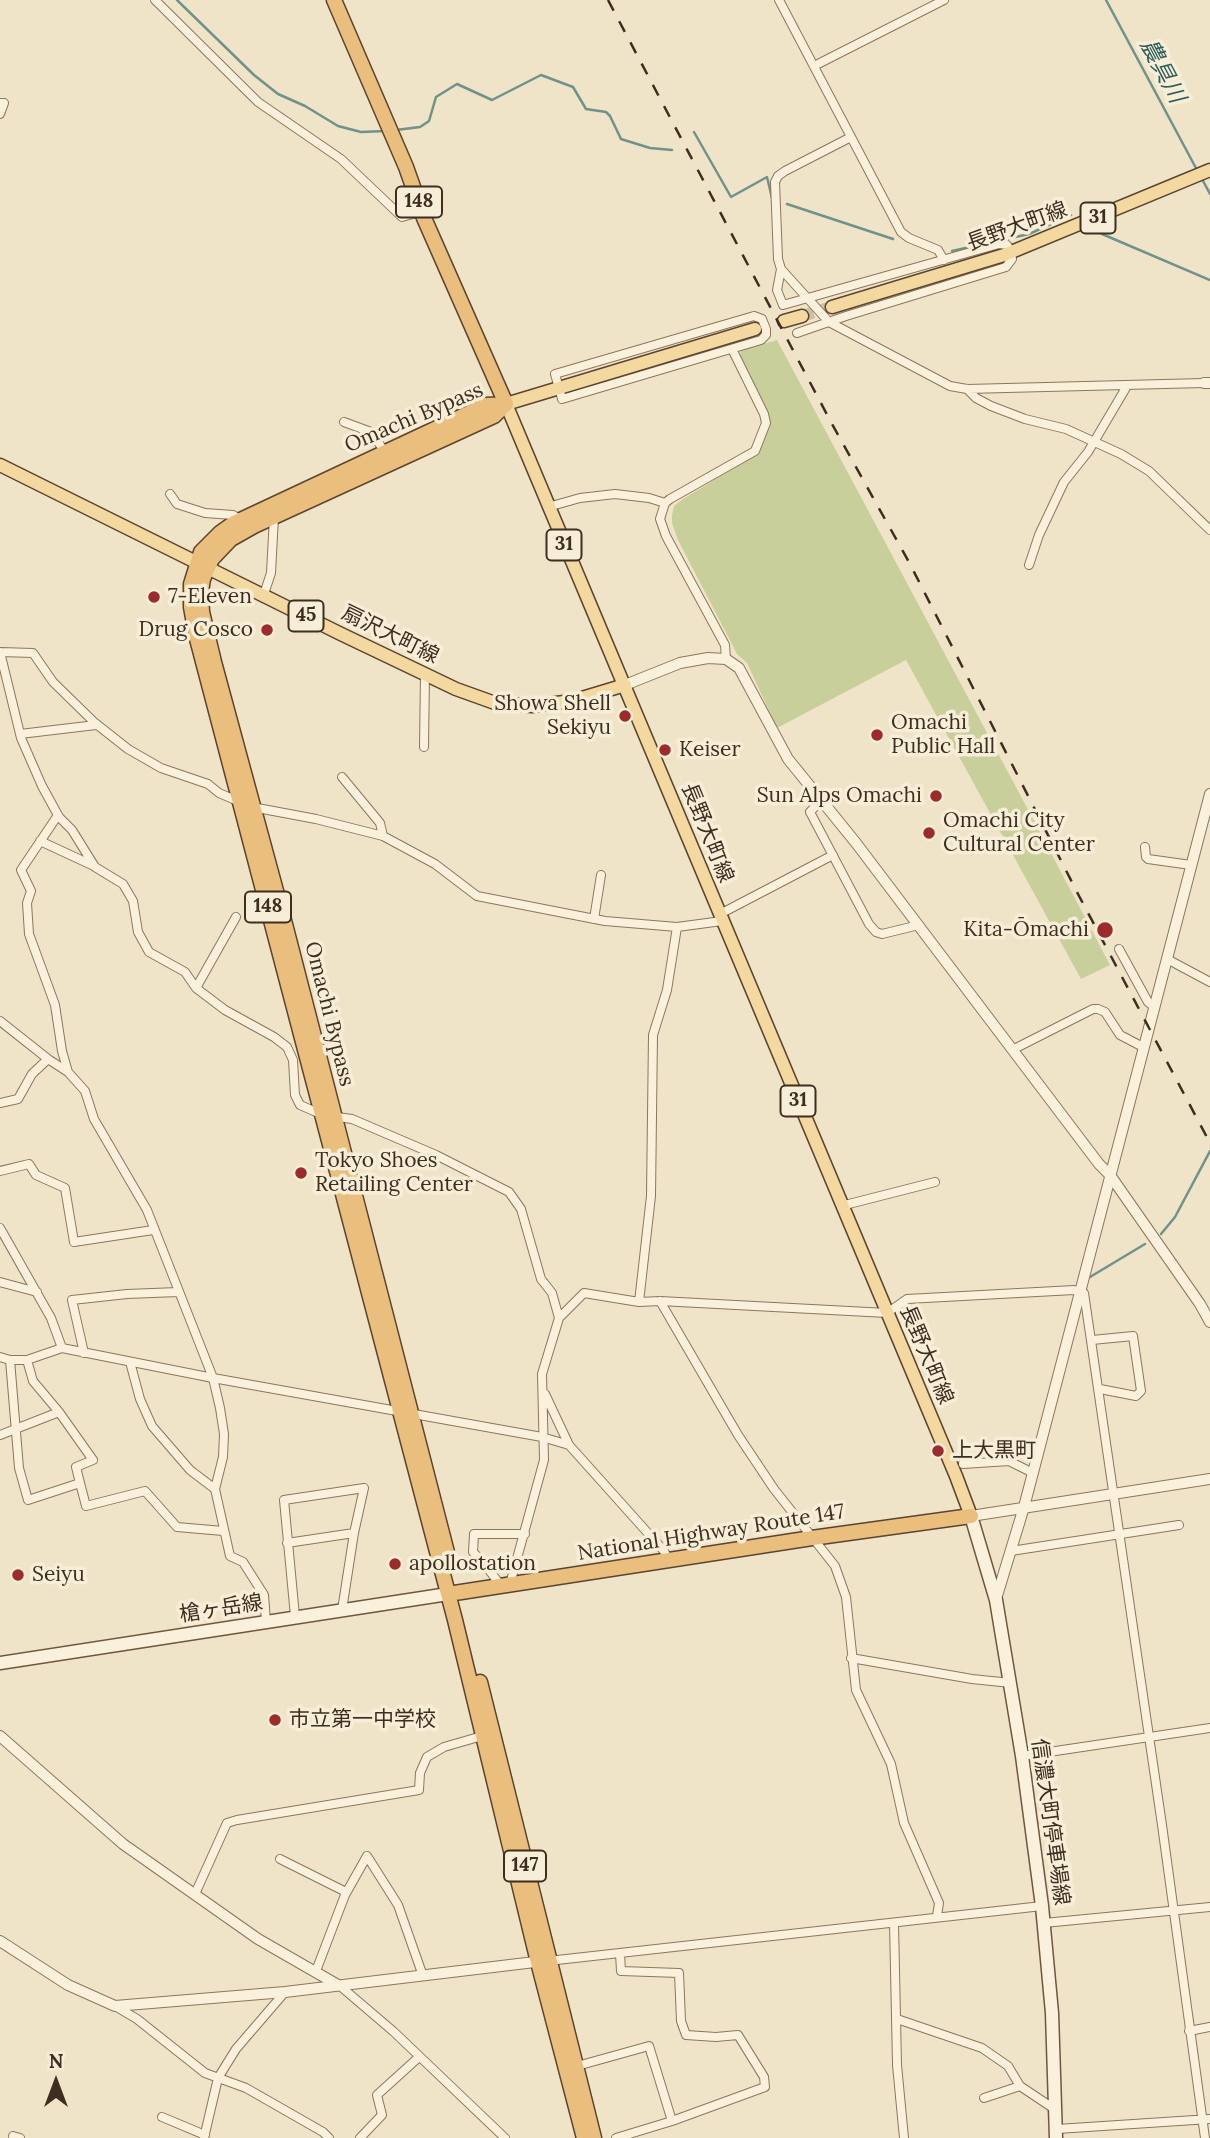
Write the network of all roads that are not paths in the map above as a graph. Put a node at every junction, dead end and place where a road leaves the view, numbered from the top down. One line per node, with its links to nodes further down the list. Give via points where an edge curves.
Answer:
1 (155, 0): 10 (street, via 258,102 341,159 402,217)
2 (334, 0): 10 (highway, 148)
3 (779, 0): 5 (street)
4 (944, 0): 5 (street)
5 (814, 66): 8 (street)
6 (0, 103): 7 (street, via 4,103)
7 (0, 114)
8 (851, 137): 12 (street, via 901,232 937,250); 13 (street, via 775,181)
9 (1208, 171): 11 (main road, 長野大町線 / 31)
10 (423, 211): 26 (highway, 148)
11 (1011, 252): 12 (street, via 1007,245 999,244); 15 (main road, 長野大町線 / 31); 18 (street, via 1006,267)
12 (944, 260): 14 (street)
13 (781, 269): 14 (street); 14 (street, via 776,290 783,305)
14 (807, 299): 18 (street)
15 (832, 307)
16 (803, 316): 17 (main road)
17 (784, 321)
18 (829, 322): 20 (street); 25 (street, via 950,386)
19 (755, 329): 24 (main road)
20 (797, 333)
21 (732, 349): 24 (street, via 562,399); 24 (street, via 764,339 762,319 754,316 555,374); 32 (street, via 764,414 766,423 755,451)
22 (1208, 383): 23 (street)
23 (1127, 386): 25 (street); 28 (street)
24 (558, 388): 26 (main road)
25 (967, 389): 28 (street, via 990,406)
26 (506, 404): 29 (highway, Omachi Bypass, via 486,405); 33 (main road, 長野大町線 / 31); 34 (highway, Omachi Bypass, via 494,416)
27 (344, 422): 29 (street, via 371,432)
28 (1094, 441): 36 (street, via 1149,471); 38 (street, via 1064,482)
29 (385, 452): 35 (highway, Omachi Bypass)
30 (0, 465): 37 (main road, 扇沢大町線 / 45)
31 (170, 494): 35 (street, via 177,504)
32 (665, 503): 33 (street, via 615,495); 40 (street, via 662,527 725,645)
33 (548, 507): 42 (main road, 長野大町線 / 31)
34 (274, 517): 37 (highway, Omachi Bypass, via 231,539); 39 (street, via 271,573)
35 (241, 520): 37 (highway, Omachi Bypass, via 210,541)
36 (1210, 530)
37 (202, 564): 39 (main road, 扇沢大町線 / 45); 49 (highway, Omachi Bypass / 148, via 191,584 192,617)
38 (1029, 565)
39 (264, 594): 41 (main road, 扇沢大町線 / 45)
40 (726, 659): 42 (street, via 680,663); 48 (street, via 739,668 788,760)
41 (425, 674): 42 (main road, 扇沢大町線 / 45, via 495,703 532,706 572,701); 45 (street)
42 (625, 685): 59 (main road, 長野大町線 / 31)
43 (96, 725): 44 (street); 44 (street, via 33,653 0,652); 49 (street, via 161,768)
44 (20, 734): 50 (street)
45 (424, 747)
46 (342, 777): 51 (street, via 380,823)
47 (1210, 794): 55 (street)
48 (821, 800): 54 (street, via 810,812); 61 (street)
49 (247, 804): 51 (street); 74 (highway, Omachi Bypass / 148)
50 (58, 815): 52 (street); 56 (street)
51 (383, 836): 60 (street, via 435,864 477,896)
52 (40, 841): 56 (street); 72 (street, via 22,870 30,891 29,934 55,1004)
53 (1145, 847): 55 (street, via 1148,859)
54 (833, 855): 59 (street); 61 (street, via 876,932)
55 (1191, 865): 64 (street)
56 (95, 867): 66 (street, via 123,884 149,952 185,972)
57 (601, 875): 60 (street)
58 (236, 917): 66 (street)
59 (721, 917): 62 (street); 78 (main road, 長野大町線 / 31)
60 (594, 919): 62 (street)
61 (919, 925): 70 (street)
62 (677, 927): 86 (street, via 667,990 653,1035 651,1196)
63 (1119, 949): 67 (street)
64 (1167, 959): 65 (street); 67 (street)
65 (1210, 982)
66 (197, 988): 74 (street, via 287,1047 293,1060 296,1100)
67 (1154, 1007): 69 (street)
68 (0, 1021): 71 (street)
69 (1143, 1047): 70 (street, via 1120,1035 1105,1012 1093,1009); 76 (street)
70 (1012, 1050): 76 (street)
71 (48, 1059): 72 (street); 73 (street, via 32,1074 19,1098)
72 (68, 1072): 80 (street, via 85,1091 94,1119 147,1210)
73 (0, 1103)
74 (328, 1115): 88 (street, via 352,1119 509,1192 522,1209 541,1279 552,1293); 101 (highway, Omachi Bypass / 148)
75 (0, 1169): 80 (street, via 29,1164 36,1175 65,1188 74,1242)
76 (1110, 1175): 82 (street); 89 (street)
77 (935, 1182): 78 (street)
78 (841, 1206): 87 (main road, 長野大町線 / 31)
79 (0, 1228): 83 (street)
80 (153, 1230): 84 (street)
81 (0, 1282): 83 (street)
82 (1081, 1290): 87 (street, via 907,1299); 90 (street); 107 (street)
83 (37, 1292): 91 (street)
84 (178, 1292): 92 (street, via 72,1300); 97 (street)
85 (660, 1301): 86 (street); 87 (street); 119 (street, via 738,1435)
86 (639, 1302): 88 (street, via 584,1293)
87 (887, 1313): 113 (main road, 長野大町線 / 31)
88 (559, 1318): 99 (street, via 542,1374)
89 (1210, 1322)
90 (1092, 1340): 98 (street); 98 (street, via 1133,1336 1141,1391 1136,1396)
91 (62, 1348): 92 (street); 95 (street)
92 (85, 1353): 96 (street)
93 (0, 1357): 94 (street)
94 (10, 1360): 95 (street); 102 (street)
95 (27, 1360): 100 (street, via 33,1381)
96 (130, 1362): 97 (street); 110 (street, via 152,1426 190,1470)
97 (213, 1378): 101 (street); 110 (street, via 224,1434)
98 (1100, 1389): 111 (street)
99 (544, 1392): 104 (street); 105 (street)
100 (59, 1412): 102 (street); 109 (street, via 93,1460 76,1467)
101 (406, 1413): 104 (street); 124 (highway, Omachi Bypass / 148)
102 (15, 1429): 103 (street); 109 (street, via 28,1500)
103 (0, 1436)
104 (542, 1437): 105 (street); 117 (street, via 544,1461)
105 (569, 1445): 122 (street)
106 (962, 1464): 107 (street, via 1010,1461)
107 (1033, 1473): 112 (street)
108 (1210, 1479): 111 (street)
109 (80, 1483): 115 (street, via 86,1506 145,1491 177,1527)
110 (215, 1489): 115 (street)
111 (1115, 1494): 112 (street); 118 (street)
112 (1024, 1507): 113 (street); 121 (street)
113 (971, 1516): 119 (highway, National Highway Route 147); 125 (main road, 信濃大町停車場線)
114 (1179, 1525): 118 (street)
115 (223, 1531): 128 (street, via 230,1556 243,1562 264,1595)
116 (355, 1533): 120 (street); 120 (street, via 365,1488 284,1500); 126 (street)
117 (525, 1534): 123 (street); 123 (street, via 474,1534 473,1552)
118 (1120, 1534): 121 (street); 135 (street)
119 (813, 1538): 122 (highway, National Highway Route 147); 129 (street, via 841,1578)
120 (287, 1543): 127 (street)
121 (1011, 1551): 125 (street)
122 (669, 1561): 123 (highway, National Highway Route 147)
123 (505, 1585): 124 (highway, National Highway Route 147)
124 (453, 1593): 126 (main road, 槍ヶ岳線); 134 (highway, 147); 148 (highway, 147)
125 (996, 1600): 131 (main road, 信濃大町停車場線)
126 (342, 1610): 127 (main road, 槍ヶ岳線)
127 (295, 1616): 128 (main road, 槍ヶ岳線)
128 (266, 1621): 130 (main road, 槍ヶ岳線)
129 (851, 1658): 131 (street); 143 (street, via 856,1690 891,1763 904,1823 939,1903)
130 (0, 1663)
131 (1011, 1682): 136 (main road, 信濃大町停車場線)
132 (1210, 1728): 135 (street)
133 (0, 1736): 139 (street, via 123,1844)
134 (482, 1736): 139 (street, via 444,1746 427,1756 419,1790 227,1824); 148 (highway, 147)
135 (1150, 1737): 136 (street); 142 (street)
136 (1022, 1756): 140 (main road, 信濃大町停車場線)
137 (280, 1859): 138 (street)
138 (346, 1892): 149 (street); 150 (street, via 367,1856 398,1905)
139 (195, 1894): 149 (street, via 258,1939)
140 (1042, 1906): 143 (street); 145 (main road, 信濃大町停車場線)
141 (1210, 1907): 142 (street)
142 (1174, 1911): 145 (street); 156 (street)
143 (937, 1916): 144 (street)
144 (894, 1923): 147 (street); 154 (street)
145 (1044, 1923): 162 (main road, 信濃大町停車場線)
146 (0, 1941): 153 (street, via 68,1985)
147 (620, 1954): 148 (street); 165 (street, via 621,1971 679,1973 686,2035 738,2035 764,2077 765,2087)
148 (543, 1961): 150 (street); 158 (highway, 147); 171 (highway, 147)
149 (316, 1971): 151 (street)
150 (423, 1976): 151 (street)
151 (339, 1985): 152 (street); 157 (street)
152 (285, 1992): 153 (street); 159 (street, via 236,2049)
153 (115, 2006): 159 (street)
154 (897, 2019): 160 (street, via 982,2048 1008,2066); 174 (street)
155 (1210, 2028): 156 (street)
156 (1189, 2031): 164 (street)
157 (419, 2057): 169 (street, via 377,2095 382,2115); 170 (street)
158 (577, 2066): 165 (street, via 649,2046); 172 (highway, 147)
159 (218, 2078): 167 (street); 168 (street, via 272,2102)
160 (1020, 2085): 161 (street); 162 (street)
161 (984, 2098)
162 (1056, 2110): 166 (main road, 信濃大町停車場線)
163 (162, 2117): 167 (street)
164 (1206, 2119): 166 (street); 175 (street)
165 (672, 2121): 173 (street)
166 (1057, 2133)
167 (205, 2137)
168 (329, 2138)
169 (360, 2138)
170 (505, 2138)
171 (584, 2138)
172 (594, 2138)
173 (616, 2138)
174 (904, 2138)
175 (1205, 2138)

